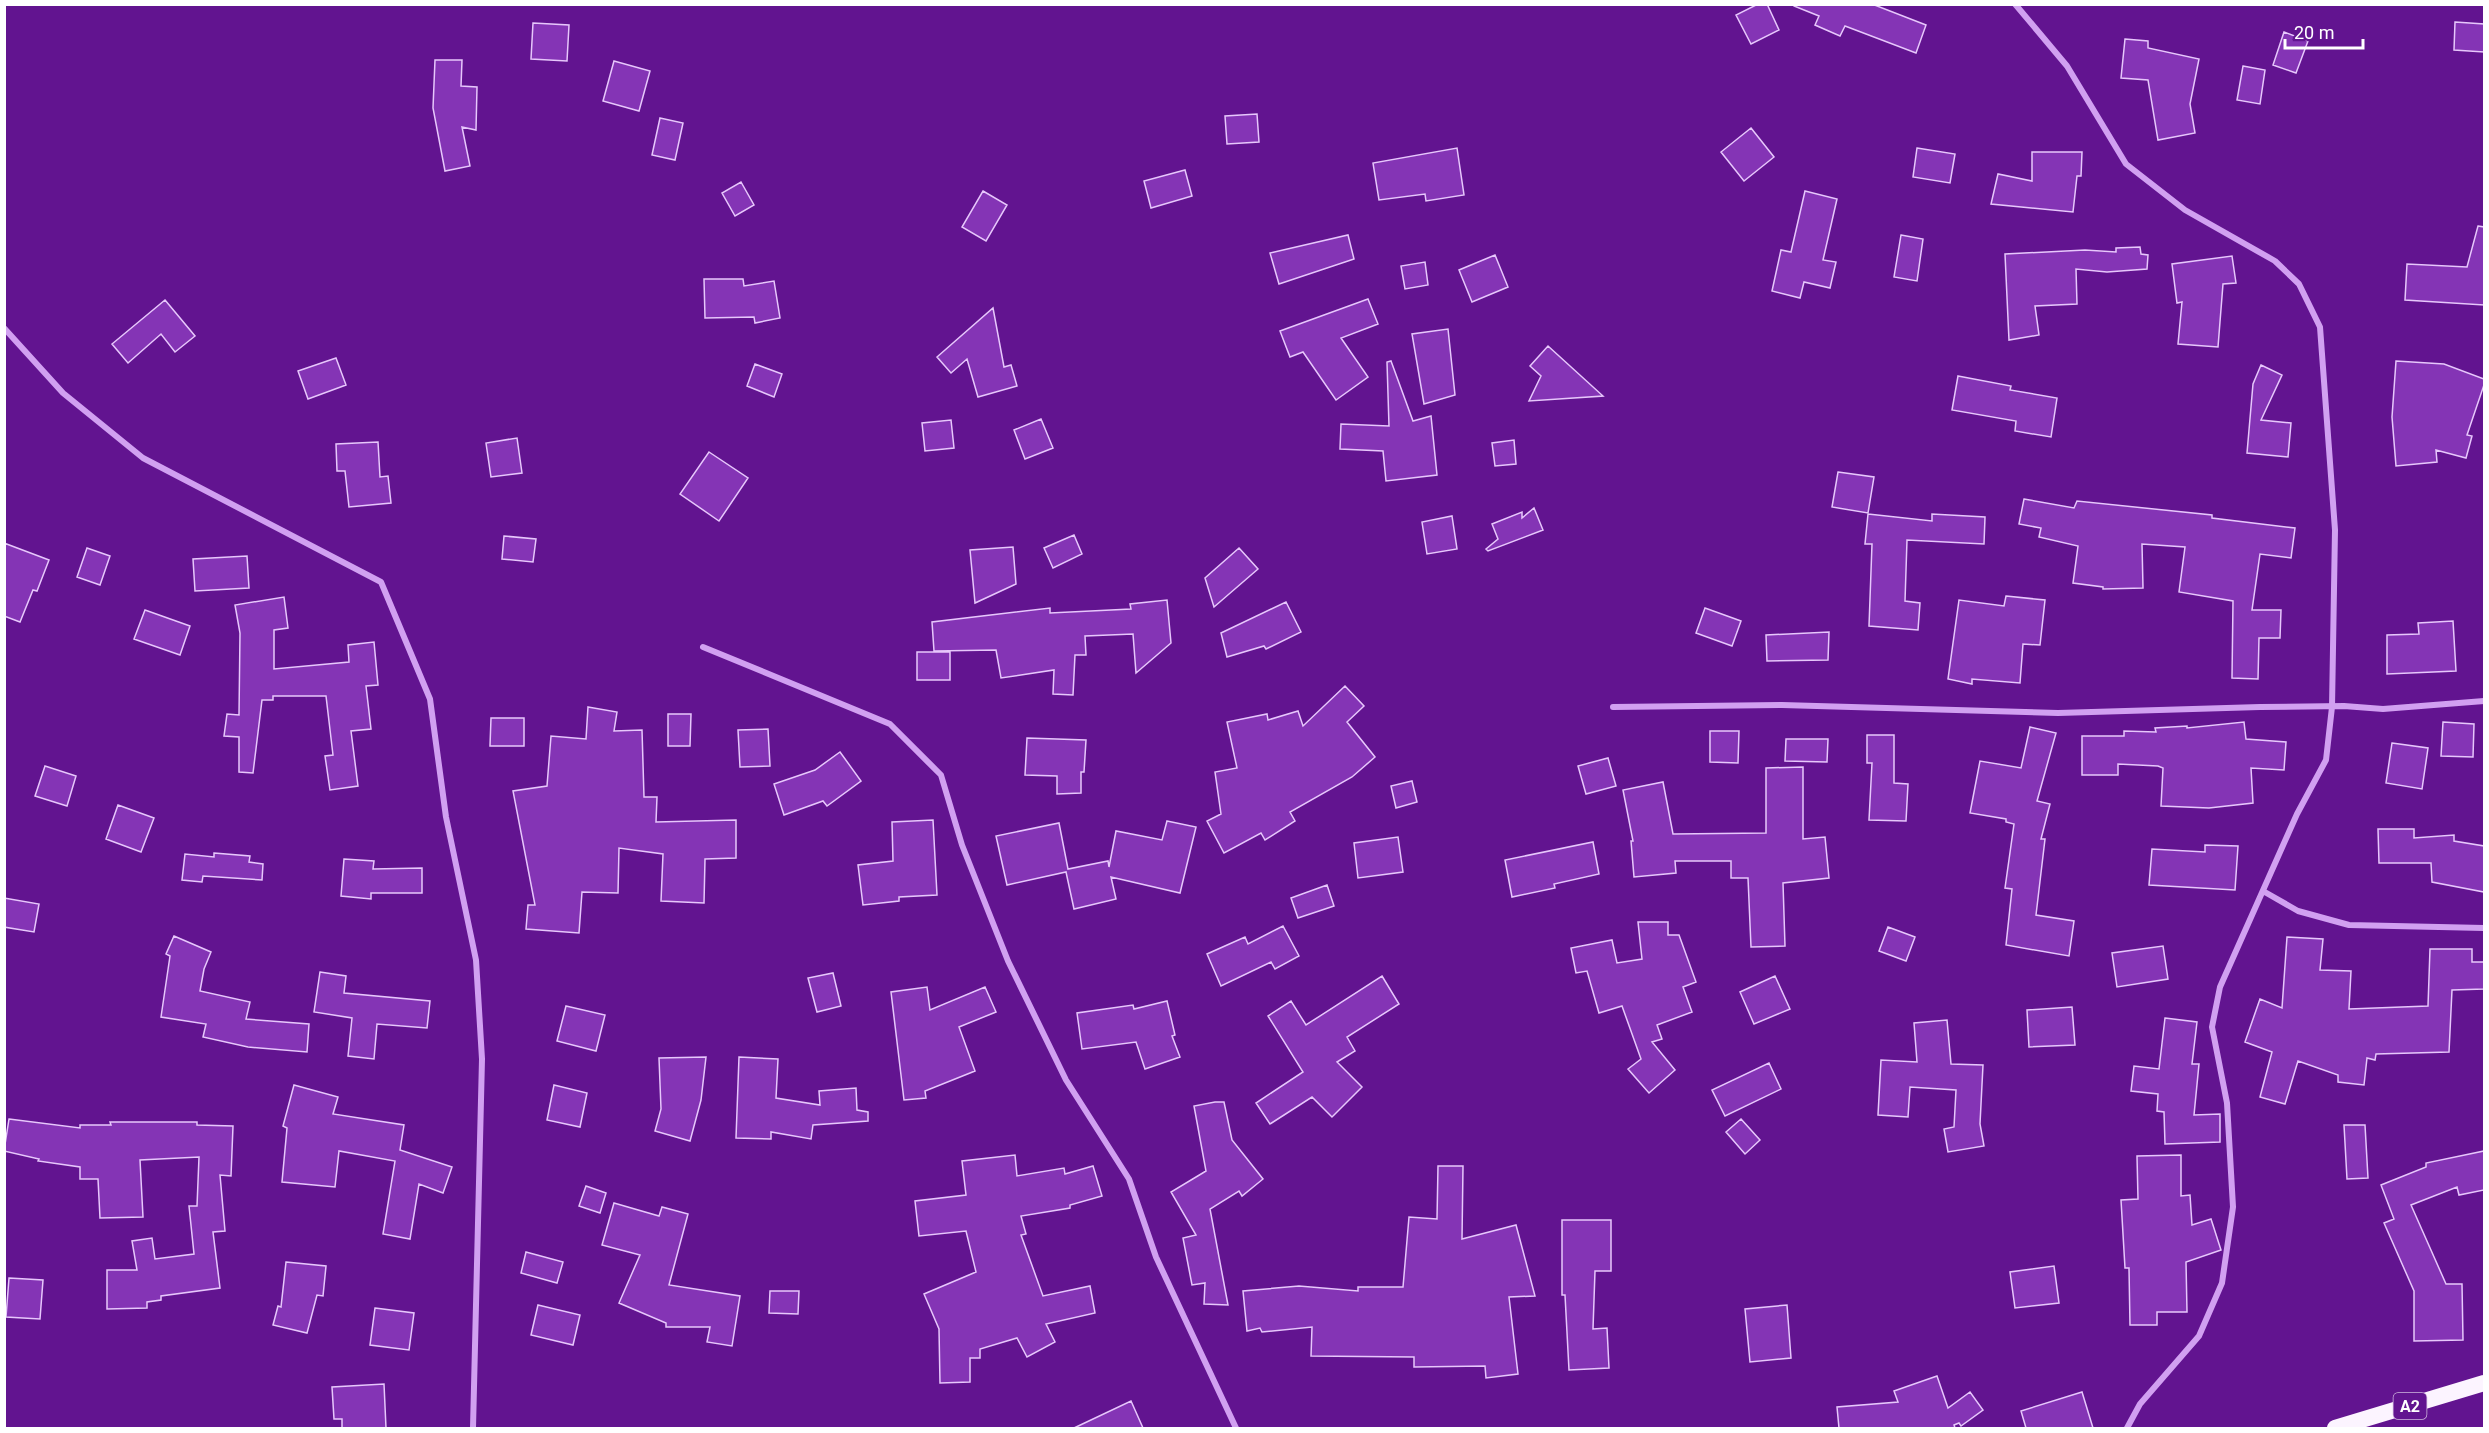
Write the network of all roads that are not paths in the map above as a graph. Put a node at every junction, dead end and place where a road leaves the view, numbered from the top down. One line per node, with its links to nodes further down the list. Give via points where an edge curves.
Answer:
1 (2015, 4): 5 (street, via 2067,66 2126,164 2185,210 2275,261 2299,284 2320,327 2335,530)
2 (4, 328): 10 (street, via 63,393 143,458 381,582 430,699 446,816 476,960 482,1059)
3 (703, 646): 11 (street, via 890,724 941,775 962,844 1008,961 1066,1080 1129,1179 1156,1257)
4 (2484, 701): 5 (street, via 2383,709)
5 (2332, 707): 6 (street, via 2058,713 1782,705); 7 (street, via 2326,760)
6 (1612, 708)
7 (2263, 891): 8 (street, via 2298,911 2349,925); 12 (street, via 2220,987 2212,1027 2227,1103 2233,1207 2222,1283 2199,1336 2140,1404)
8 (2484, 928)
9 (2484, 1383): 13 (highway, A2)
10 (473, 1428)
11 (1236, 1428)
12 (2127, 1428)
13 (2335, 1428)

